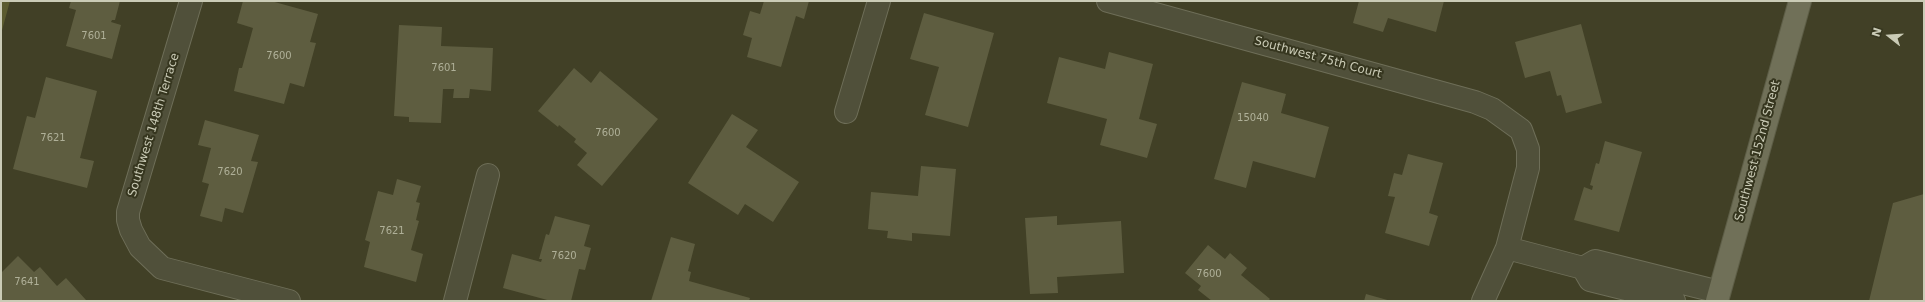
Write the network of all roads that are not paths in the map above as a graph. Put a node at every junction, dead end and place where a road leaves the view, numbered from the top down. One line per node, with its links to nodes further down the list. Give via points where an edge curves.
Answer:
1 (191, 1): 10 (street, Southwest 148th Terrace, via 128,212 131,230 140,247 154,262 170,271)
2 (879, 1): 5 (street)
3 (1108, 1): 7 (street, Southwest 75th Court, via 1475,102 1492,109 1521,130 1528,149 1528,168)
4 (1800, 1): 9 (main road, Southwest 152nd Street)
5 (846, 112)
6 (488, 175): 11 (street)
7 (1507, 248): 8 (street); 12 (street)
8 (1583, 268): 9 (street, via 1595,261); 13 (street, via 1590,280)
9 (1718, 296)
10 (289, 301)
11 (455, 301)
12 (1483, 301)
13 (1674, 301)

